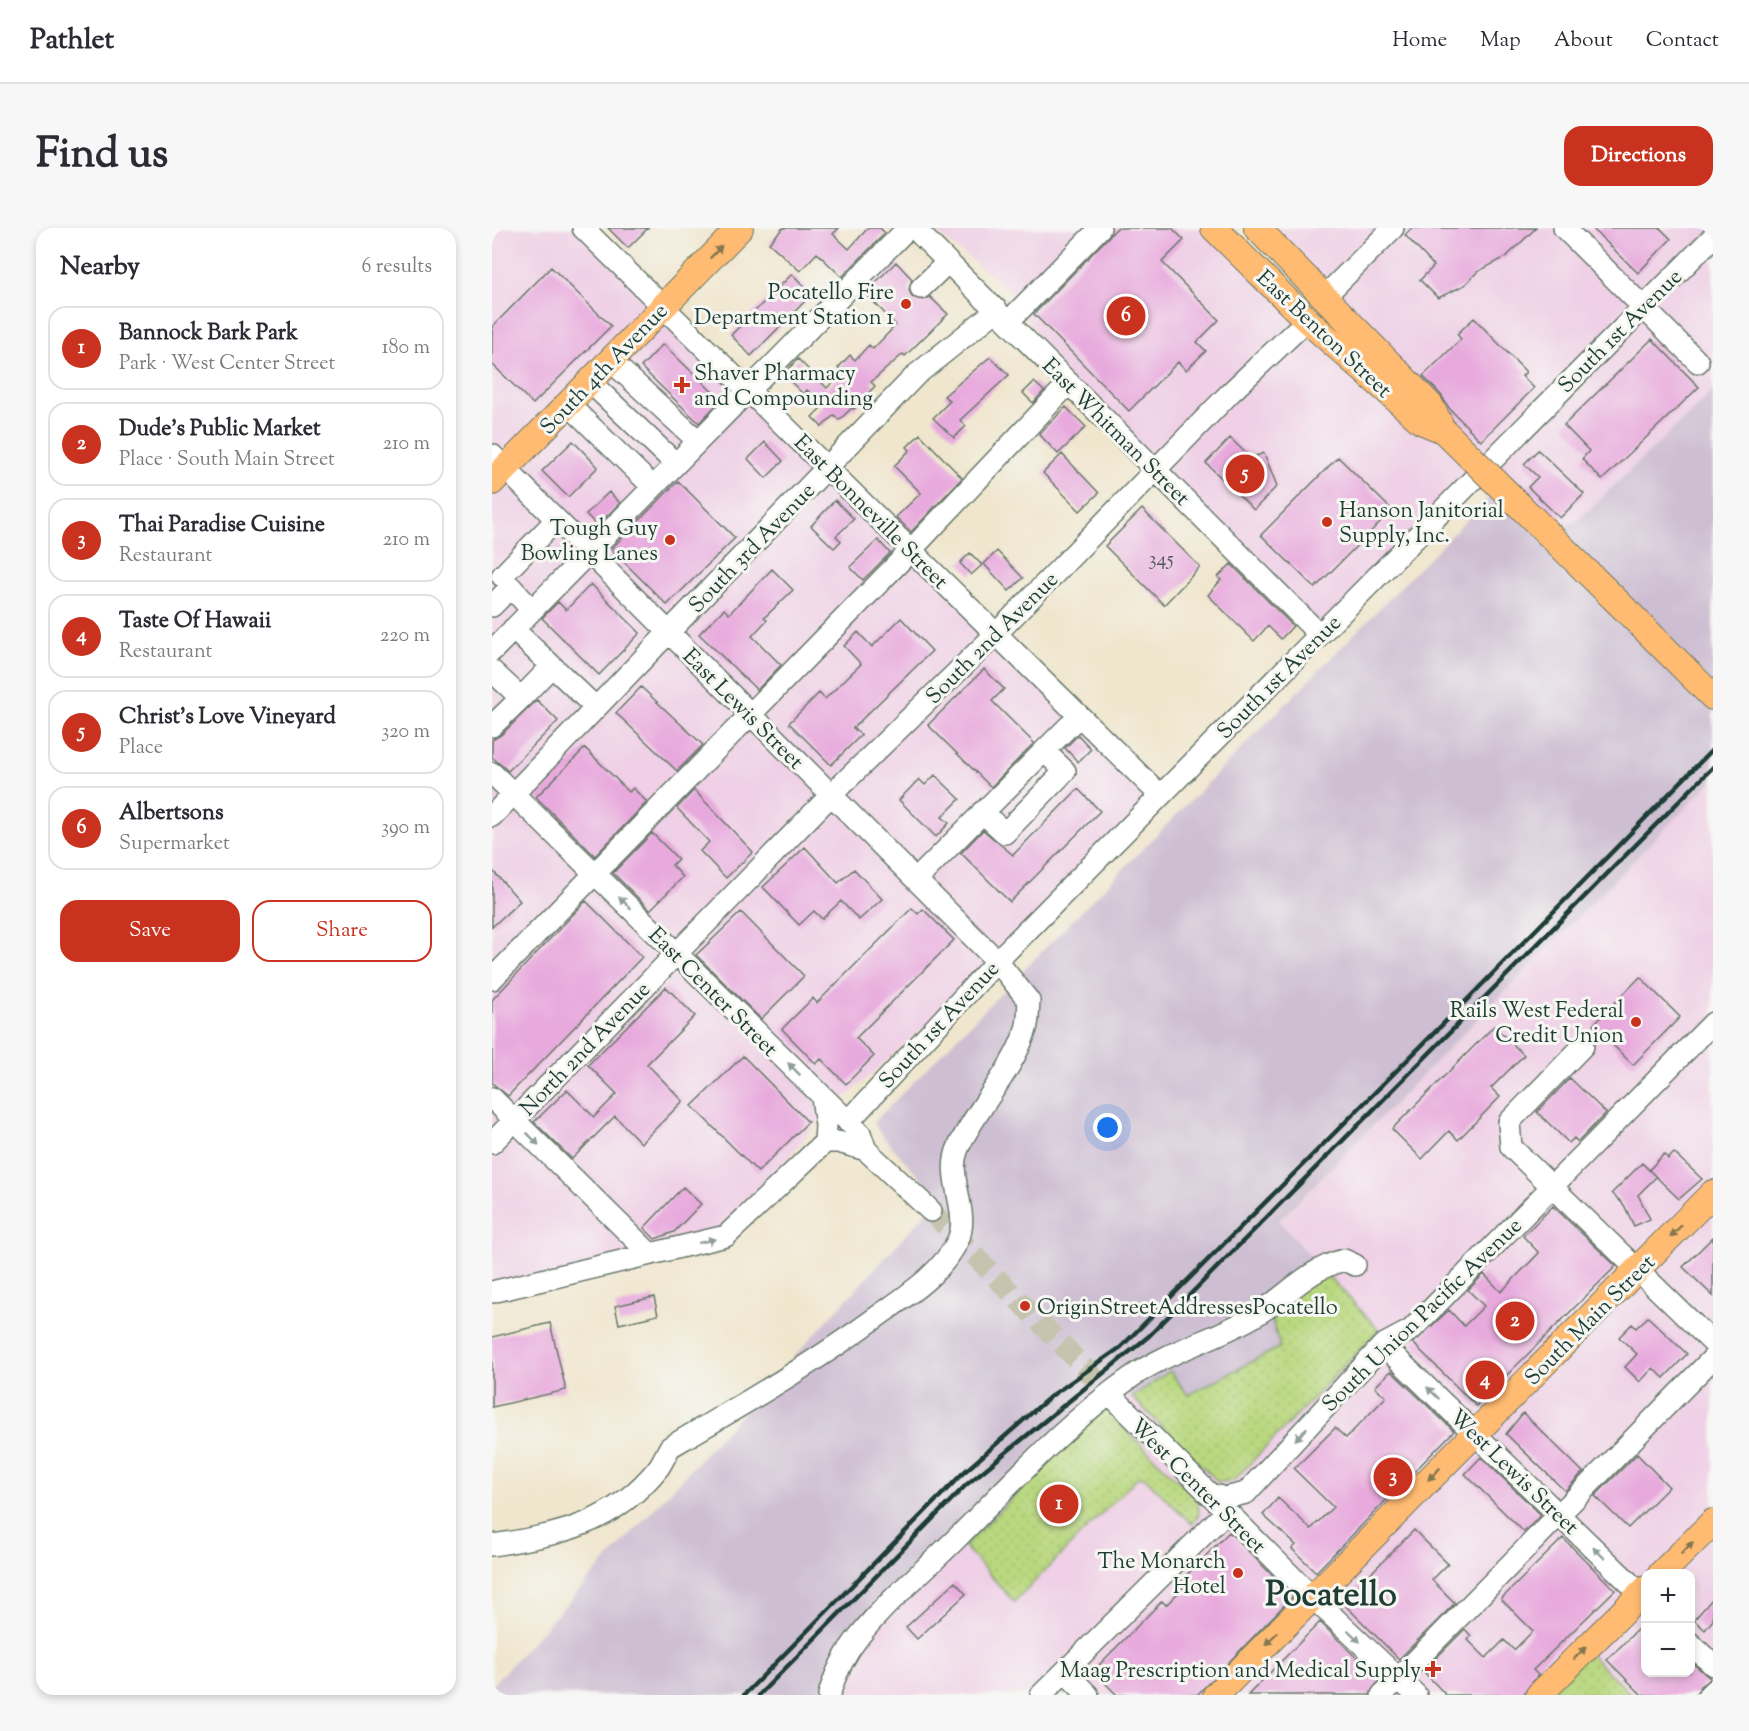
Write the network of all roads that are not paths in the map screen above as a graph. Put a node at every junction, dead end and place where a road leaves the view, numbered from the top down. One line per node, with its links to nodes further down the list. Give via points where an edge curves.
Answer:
1 (583, 228): 16 (street, East Bonneville Street)
2 (740, 228): 16 (main road, South 4th Avenue, one-way to 2)
3 (908, 228): 24 (street)
4 (914, 228): 11 (street, East Whitman Street)
5 (1100, 228): 17 (street, South 3rd Avenue)
6 (1214, 228): 12 (main road, East Benton Street)
7 (1257, 228): 14 (main road, East Benton Street)
8 (1393, 228): 14 (street)
9 (1564, 228): 15 (street)
10 (1713, 237): 15 (street, South 1st Avenue)
11 (948, 262): 13 (street); 17 (street, East Whitman Street)
12 (1249, 263): 14 (main road, via 1278,272 1297,289); 18 (main road, East Benton Street)
13 (921, 288)
14 (1323, 298): 19 (main road, East Benton Street)
15 (1642, 306): 21 (street); 42 (street, South 1st Avenue)
16 (663, 307): 20 (main road, South 4th Avenue); 24 (street, East Bonneville Street)
17 (1003, 316): 23 (street, East Whitman Street); 29 (street, South 3rd Avenue, via 916,375)
18 (1306, 320): 19 (main road, via 1329,322 1350,343); 26 (main road, East Benton Street, via 1421,421); 31 (street, South 2nd Avenue)
19 (1375, 350): 26 (main road, East Benton Street, via 1430,405)
20 (611, 361): 22 (main road, South 4th Avenue); 27 (street)
21 (1698, 362)
22 (590, 382): 25 (main road, South 4th Avenue); 28 (street)
23 (1069, 383): 31 (street, East Whitman Street); 34 (street)
24 (749, 389): 27 (street); 29 (street, East Bonneville Street)
25 (568, 404): 30 (main road, South 4th Avenue); 32 (street)
26 (1443, 430): 46 (main road, East Benton Street, bridge)
27 (698, 441): 28 (street)
28 (676, 464): 32 (street)
29 (827, 468): 34 (street, East Bonneville Street); 40 (street, South 3rd Avenue)
30 (496, 469): 33 (street, East Lewis Street)
31 (1156, 471): 41 (street, South 2nd Avenue); 42 (street, East Whitman Street)
32 (653, 488): 35 (street)
33 (556, 520): 35 (street, East Lewis Street); 36 (street)
34 (912, 549): 41 (street, East Bonneville Street); 49 (street)
35 (589, 552): 38 (street); 40 (street, East Lewis Street)
36 (502, 577): 37 (street); 38 (street)
37 (492, 606)
38 (532, 610): 39 (street)
39 (513, 629): 43 (street); 44 (street)
40 (669, 632): 48 (street, South 3rd Avenue); 49 (street, East Lewis Street)
41 (996, 634): 50 (street, East Bonneville Street); 55 (street, South 2nd Avenue)
42 (1319, 634): 56 (street, South 1st Avenue)
43 (492, 651)
44 (552, 666): 47 (street); 48 (street)
45 (492, 671): 47 (street)
46 (1713, 697)
47 (520, 698): 51 (street)
48 (596, 708): 54 (street, South 3rd Avenue)
49 (750, 714): 55 (street, East Lewis Street); 59 (street)
50 (1079, 716): 52 (street); 56 (street, East Bonneville Street)
51 (492, 726)
52 (1044, 751): 57 (street); 57 (street, via 1065,771 1005,833)
53 (492, 773): 54 (street, East Center Street)
54 (513, 794): 58 (street, South 3rd Avenue); 59 (street, East Center Street)
55 (831, 795): 60 (street, East Lewis Street); 61 (street, South 2nd Avenue)
56 (1160, 795): 62 (street, South 1st Avenue)
57 (982, 812): 60 (street)
58 (492, 816)
59 (595, 873): 61 (street, East Center Street, one-way to 59); 63 (street)
60 (916, 880): 62 (street, East Lewis Street)
61 (677, 954): 66 (street, East Center Street, one-way to 61); 68 (street, North 2nd Avenue)
62 (997, 961): 69 (street, South 1st Avenue); 91 (street, East Lewis Street, via 1029,1001 1027,1027 957,1149 954,1169 962,1224 953,1251 937,1269 823,1357 670,1448 645,1483 606,1515 573,1530)
63 (492, 979)
64 (1713, 1023): 73 (street, South Union Pacific Avenue)
65 (1583, 1046): 73 (street, via 1509,1122 1511,1147)
66 (822, 1097): 69 (street, East Center Street); 70 (street)
67 (492, 1098): 68 (street)
68 (514, 1120): 71 (street, North 2nd Avenue); 76 (street, one-way to 76)
69 (848, 1122): 72 (street, East Center Street, via 860,1133)
70 (825, 1142): 72 (street); 76 (street, one-way to 70, via 726,1236)
71 (492, 1143)
72 (866, 1150): 75 (street, East Center Street)
73 (1552, 1186): 78 (street); 81 (street, South Union Pacific Avenue, via 1411,1330)
74 (1713, 1193): 78 (main road, South Main Street, one-way to 78)
75 (931, 1211)
76 (650, 1254): 79 (street)
77 (1355, 1266): 101 (street, via 1344,1260 1330,1263 1252,1317 1180,1349 1132,1376 1100,1400 859,1635 835,1674)
78 (1638, 1270): 80 (street); 84 (main road, South Main Street)
79 (492, 1292)
80 (1713, 1343)
81 (1383, 1345): 84 (street, West Lewis Street, one-way to 81); 86 (street, South Union Pacific Avenue, one-way to 86)
82 (1713, 1358): 88 (street)
83 (1114, 1398): 85 (street, West Center Street)
84 (1475, 1433): 88 (street, West Lewis Street); 94 (main road, South Main Street, one-way to 94)
85 (1207, 1493): 86 (street, via 1225,1498); 87 (street, West Center Street)
86 (1246, 1493): 90 (street, via 1242,1513)
87 (1226, 1512): 90 (street, West Center Street); 98 (street)
88 (1559, 1515): 93 (street, West Lewis Street, one-way to 88); 99 (street)
89 (1713, 1522): 92 (main road, one-way to 89)
90 (1250, 1536): 94 (street, West Center Street)
91 (492, 1545)
92 (1666, 1569)
93 (1641, 1591)
94 (1311, 1596): 99 (street, West Center Street, one-way to 99); 104 (main road, South Main Street, one-way to 104)
95 (1641, 1597): 107 (main road, one-way to 95)
96 (1695, 1648): 97 (street)
97 (1713, 1665)
98 (1065, 1672): 102 (street); 103 (street)
99 (1399, 1679): 105 (street); 106 (street, West Center Street)
100 (1713, 1691): 108 (street)
101 (829, 1695)
102 (1041, 1695)
103 (1088, 1695)
104 (1216, 1695)
105 (1383, 1695)
106 (1415, 1695)
107 (1539, 1695)
108 (1709, 1695)

